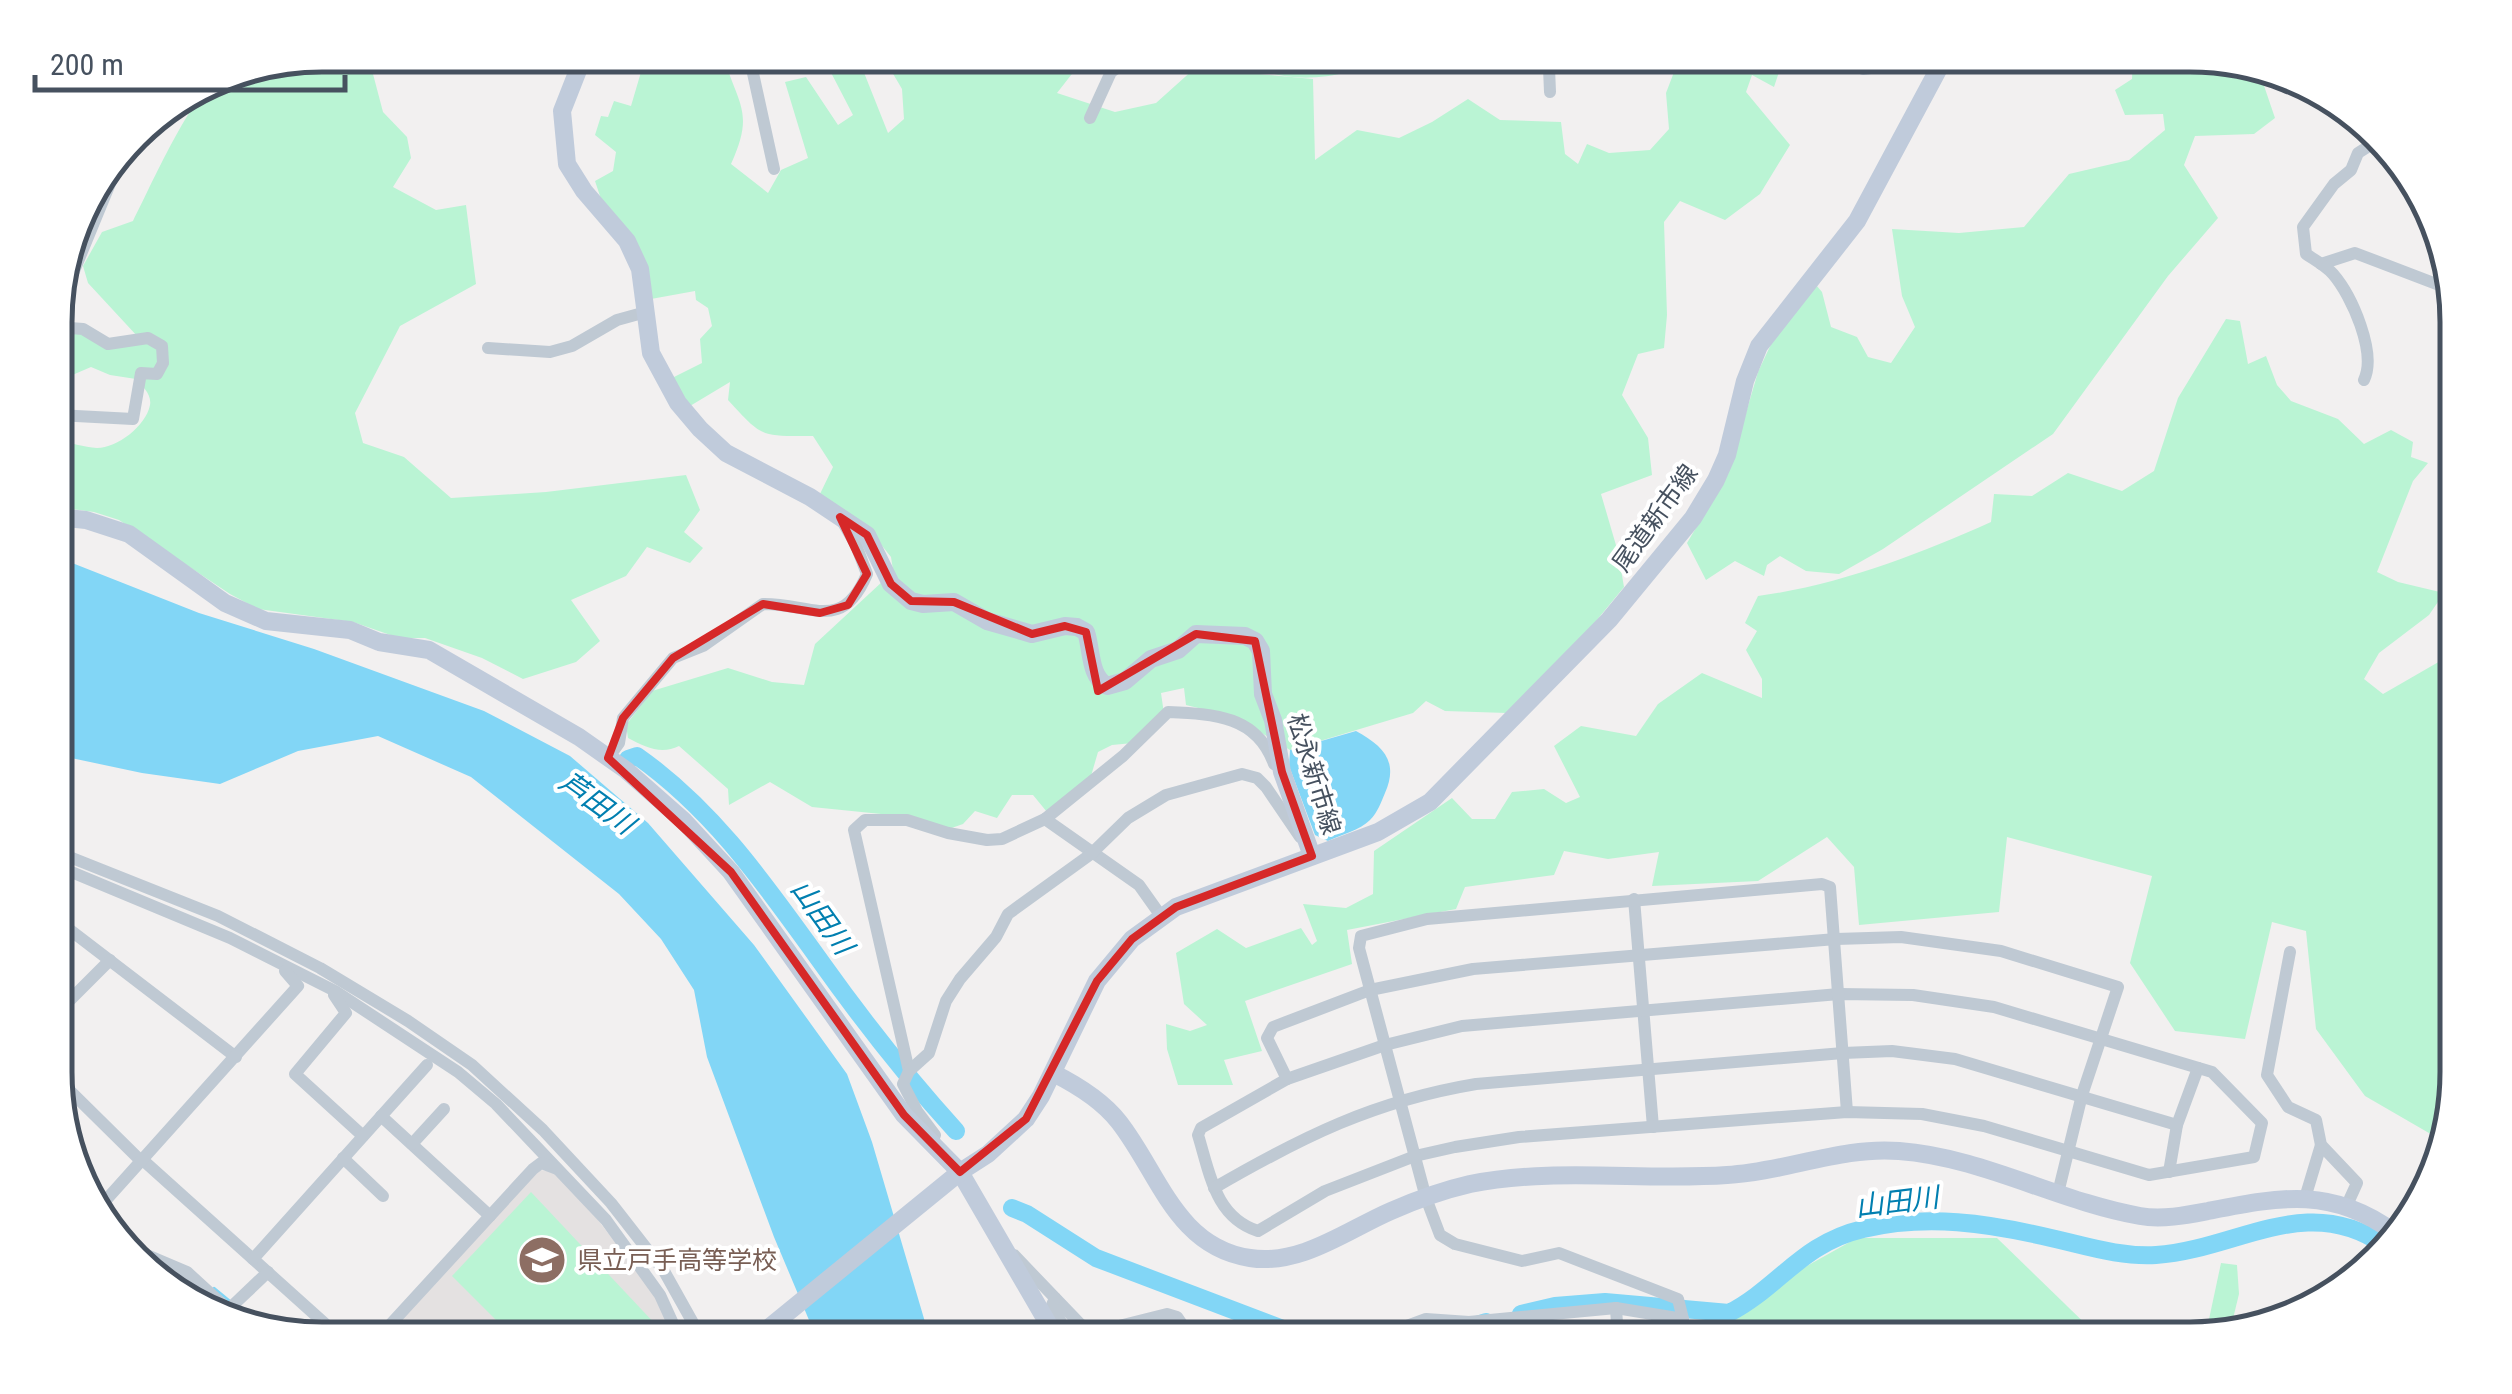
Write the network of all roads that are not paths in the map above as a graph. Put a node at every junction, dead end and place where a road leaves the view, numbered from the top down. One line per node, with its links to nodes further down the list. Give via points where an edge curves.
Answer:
1 (1549, 72): 6 (street)
2 (1936, 72): 23 (main road, 尾道新市線, via 1857,221 1759,346 1727,455 1693,518 1658,563 1430,802 1378,832)
3 (577, 73): 12 (main road, 松永新市線, via 562,111 567,164 627,241 640,269)
4 (753, 73): 9 (street)
5 (1110, 73): 7 (street)
6 (1550, 92)
7 (1090, 118)
8 (2367, 147): 10 (street, via 2303,227 2306,254)
9 (774, 169)
10 (2320, 264): 11 (street, via 2355,252); 15 (street, via 2351,302 2370,360)
11 (2436, 284)
12 (646, 312): 14 (street, via 550,352); 17 (main road, 松永新市線, via 651,353 700,429 726,453)
13 (72, 328): 16 (street, via 108,344 148,338 162,346 164,363 156,374 141,374 133,419)
14 (488, 348)
15 (2364, 380)
16 (72, 416)
17 (840, 517): 19 (street, via 866,574 848,606 820,613 764,604 674,658 623,718 619,744); 20 (main road, 松永新市線, via 868,535 891,584 911,601 954,602 987,622 1032,634 1077,626 1086,632 1095,674 1107,686 1196,634 1255,641)
18 (72, 519): 19 (main road, via 129,534 225,603 266,621 350,630 429,650)
19 (608, 758): 59 (main road, via 684,821 731,872)
20 (1282, 772): 21 (street, via 1249,726 1168,712); 23 (main road, 松永新市線)
21 (1045, 819): 22 (street); 46 (street, via 987,840 907,820 865,820 854,830)
22 (1091, 854): 23 (street, via 1128,818 1166,795 1242,774 1266,788); 27 (street, via 1139,884); 46 (street, via 1008,914 946,1002 929,1053)
23 (1312, 856): 27 (main road, 松永新市線)
24 (72, 858): 74 (street, via 218,916 408,1020 486,1078)
25 (72, 872): 33 (street)
26 (1634, 899): 29 (street, via 1822,884 1830,887); 31 (street); 34 (street, via 1427,919 1362,936)
27 (1161, 916): 47 (main road, 松永新市線, via 1097,981)
28 (72, 936): 32 (street)
29 (1836, 938): 31 (street); 36 (street); 39 (street, via 1901,938 2001,951 2118,987)
30 (2290, 952): 60 (street, via 2268,1075 2288,1107 2316,1120)
31 (1638, 956): 34 (street, via 1473,969); 38 (street)
32 (110, 960): 37 (street); 42 (street)
33 (276, 962): 35 (street); 42 (street, via 298,986)
34 (1370, 990): 40 (street); 48 (street, via 1273,1027 1267,1038)
35 (335, 991): 57 (street, via 346,1013 295,1074); 65 (street, via 458,1072)
36 (1839, 994): 38 (street); 39 (street, via 1952,999); 41 (street)
37 (72, 997)
38 (1643, 1010): 40 (street, via 1462,1026); 44 (street)
39 (2102, 1040): 45 (street); 50 (street)
40 (1385, 1045): 48 (street); 51 (street)
41 (1842, 1053): 44 (street); 50 (street, via 1955,1059); 53 (street)
42 (236, 1057): 64 (street)
43 (426, 1065): 54 (street)
44 (1648, 1068): 51 (street, via 1476,1084); 56 (street)
45 (2198, 1068): 55 (street); 66 (street, via 2212,1072 2262,1123 2254,1157)
46 (909, 1071): 59 (street, via 904,1084 935,1135)
47 (1053, 1073): 67 (main road, 松永新市線, via 1026,1118); 72 (main road, via 1108,1108 1180,1219 1233,1254 1290,1256)
48 (1287, 1079): 68 (street, via 1201,1128)
49 (74, 1095): 64 (street)
50 (2082, 1095): 55 (street); 61 (street)
51 (1400, 1102): 62 (street); 68 (street, via 1324,1128)
52 (444, 1108): 58 (street)
53 (1847, 1112): 56 (street); 61 (street, via 1922,1114)
54 (381, 1116): 57 (street); 58 (street)
55 (2177, 1124): 66 (street)
56 (1653, 1127): 62 (street, via 1519,1137)
57 (363, 1136): 63 (street)
58 (412, 1144): 76 (street)
59 (932, 1144): 67 (main road)
60 (2322, 1144): 73 (street); 75 (street, via 2357,1183)
61 (2070, 1152): 66 (street, via 2148,1175); 69 (street)
62 (1415, 1156): 68 (street, via 1325,1191 1258,1231 1239,1225); 72 (street)
63 (343, 1158): 70 (street); 79 (street)
64 (142, 1160): 71 (street); 79 (street)
65 (562, 1170): 74 (street, via 606,1206); 76 (street, via 541,1163); 93 (street, via 606,1220)
66 (2169, 1172)
67 (953, 1178): 78 (main road); 95 (main road, 松永新市線)
68 (1214, 1188)
69 (2058, 1193): 72 (main road, via 1898,1151 1729,1176 1512,1178); 73 (main road, via 2142,1217)
70 (383, 1196)
71 (107, 1198)
72 (1426, 1198): 86 (street, via 1440,1235 1455,1244 1522,1261 1559,1253 1678,1299)
73 (2305, 1198): 75 (main road)
74 (612, 1203): 94 (street)
75 (2346, 1205): 77 (main road)
76 (490, 1216): 92 (street)
77 (2386, 1226)
78 (1002, 1249): 82 (street); 96 (main road)
79 (252, 1259): 81 (street)
80 (158, 1260): 83 (street)
81 (268, 1272): 84 (street); 91 (street)
82 (1055, 1298): 97 (street); 98 (street)
83 (222, 1300)
84 (237, 1306)
85 (1616, 1308): 86 (street); 89 (street); 90 (street)
86 (1684, 1319)
87 (1419, 1321): 88 (street)
88 (1460, 1321)
89 (1475, 1321)
90 (1617, 1321)
91 (323, 1322)
92 (394, 1322)
93 (672, 1322)
94 (692, 1322)
95 (776, 1322)
96 (1046, 1322)
97 (1061, 1322)
98 (1078, 1322)
99 (1137, 1322): 100 (street, via 1167,1314)
100 (1180, 1322)

